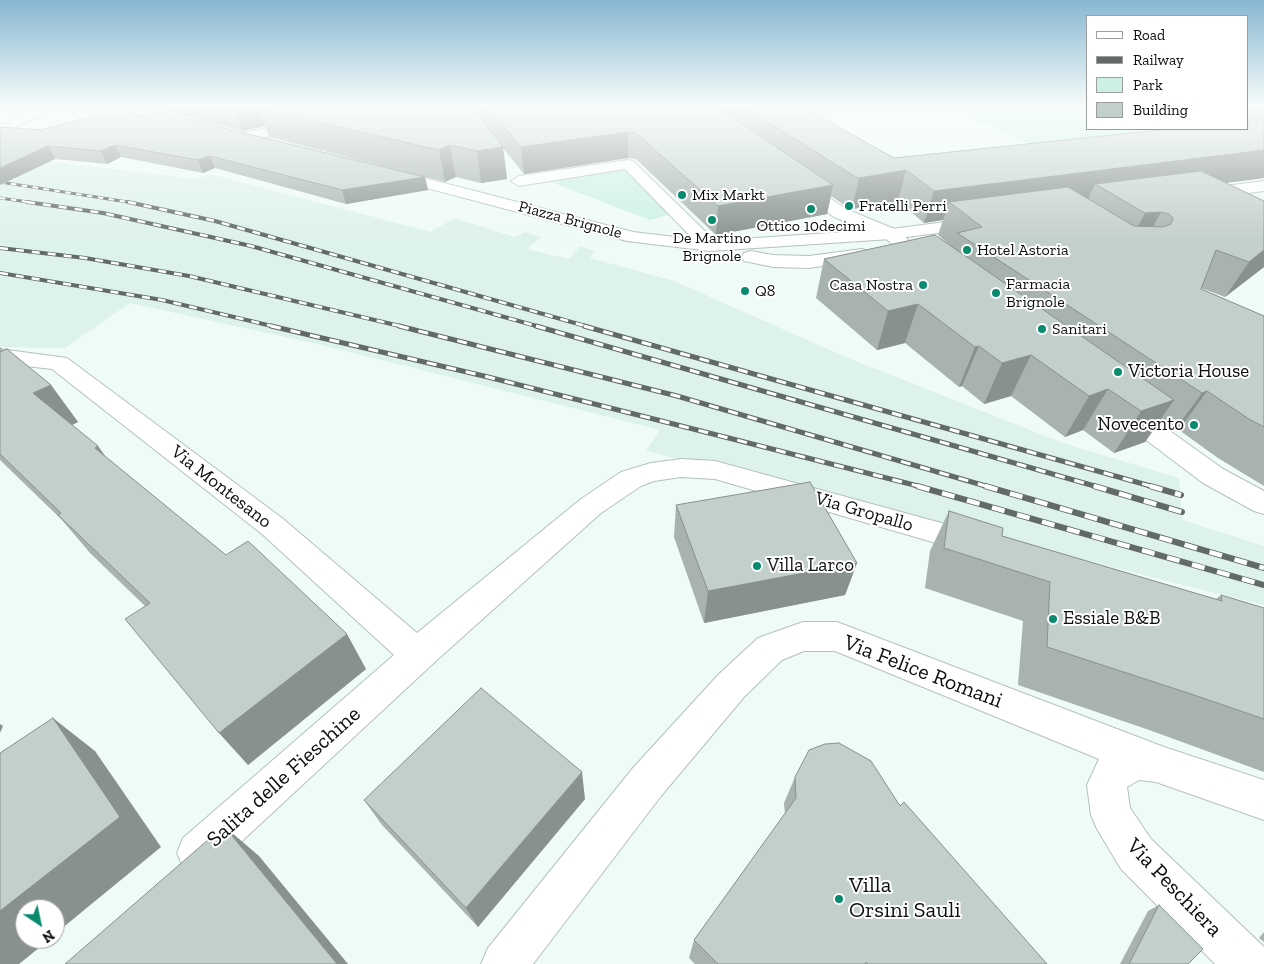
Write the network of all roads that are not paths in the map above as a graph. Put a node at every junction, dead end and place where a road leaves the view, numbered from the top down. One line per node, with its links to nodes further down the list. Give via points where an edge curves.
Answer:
1 (374, 170): 5 (street)
2 (786, 175): 7 (street, via 840,213)
3 (1264, 186): 4 (street)
4 (1189, 196)
5 (507, 203): 9 (street, Piazza Brignole, via 633,237); 9 (street, Piazza Brignole, via 514,175 635,159)
6 (991, 221): 8 (street, Piazza Brignole)
7 (891, 234): 8 (street); 9 (street, Piazza Brignole); 10 (street, Piazza Brignole)
8 (909, 240): 10 (street, Piazza Brignole); 11 (street)
9 (712, 246): 10 (street, Piazza Brignole, via 738,255 773,261 809,262)
10 (854, 256)
11 (942, 276)
12 (0, 356): 13 (street)
13 (60, 363): 14 (street); 18 (street, Via Montesano, via 272,526 410,648)
14 (27, 381)
15 (1104, 396): 16 (street, via 1213,476)
16 (1264, 504)
17 (999, 550): 18 (street, Via Gropallo, via 715,470 682,468 651,472 631,479 591,506)
18 (426, 648): 21 (street, Salita delle Fieschine)
19 (1164, 766): 20 (street, Via Felice Romani); 22 (street, Via Felice Romani, via 837,637 803,636 770,649 731,686 647,782); 23 (street, Via Peschiera, via 1139,761 1119,767 1110,775 1107,785 1111,815 1136,854)
20 (1264, 800)
21 (170, 878)
22 (504, 964)
23 (1248, 964)

